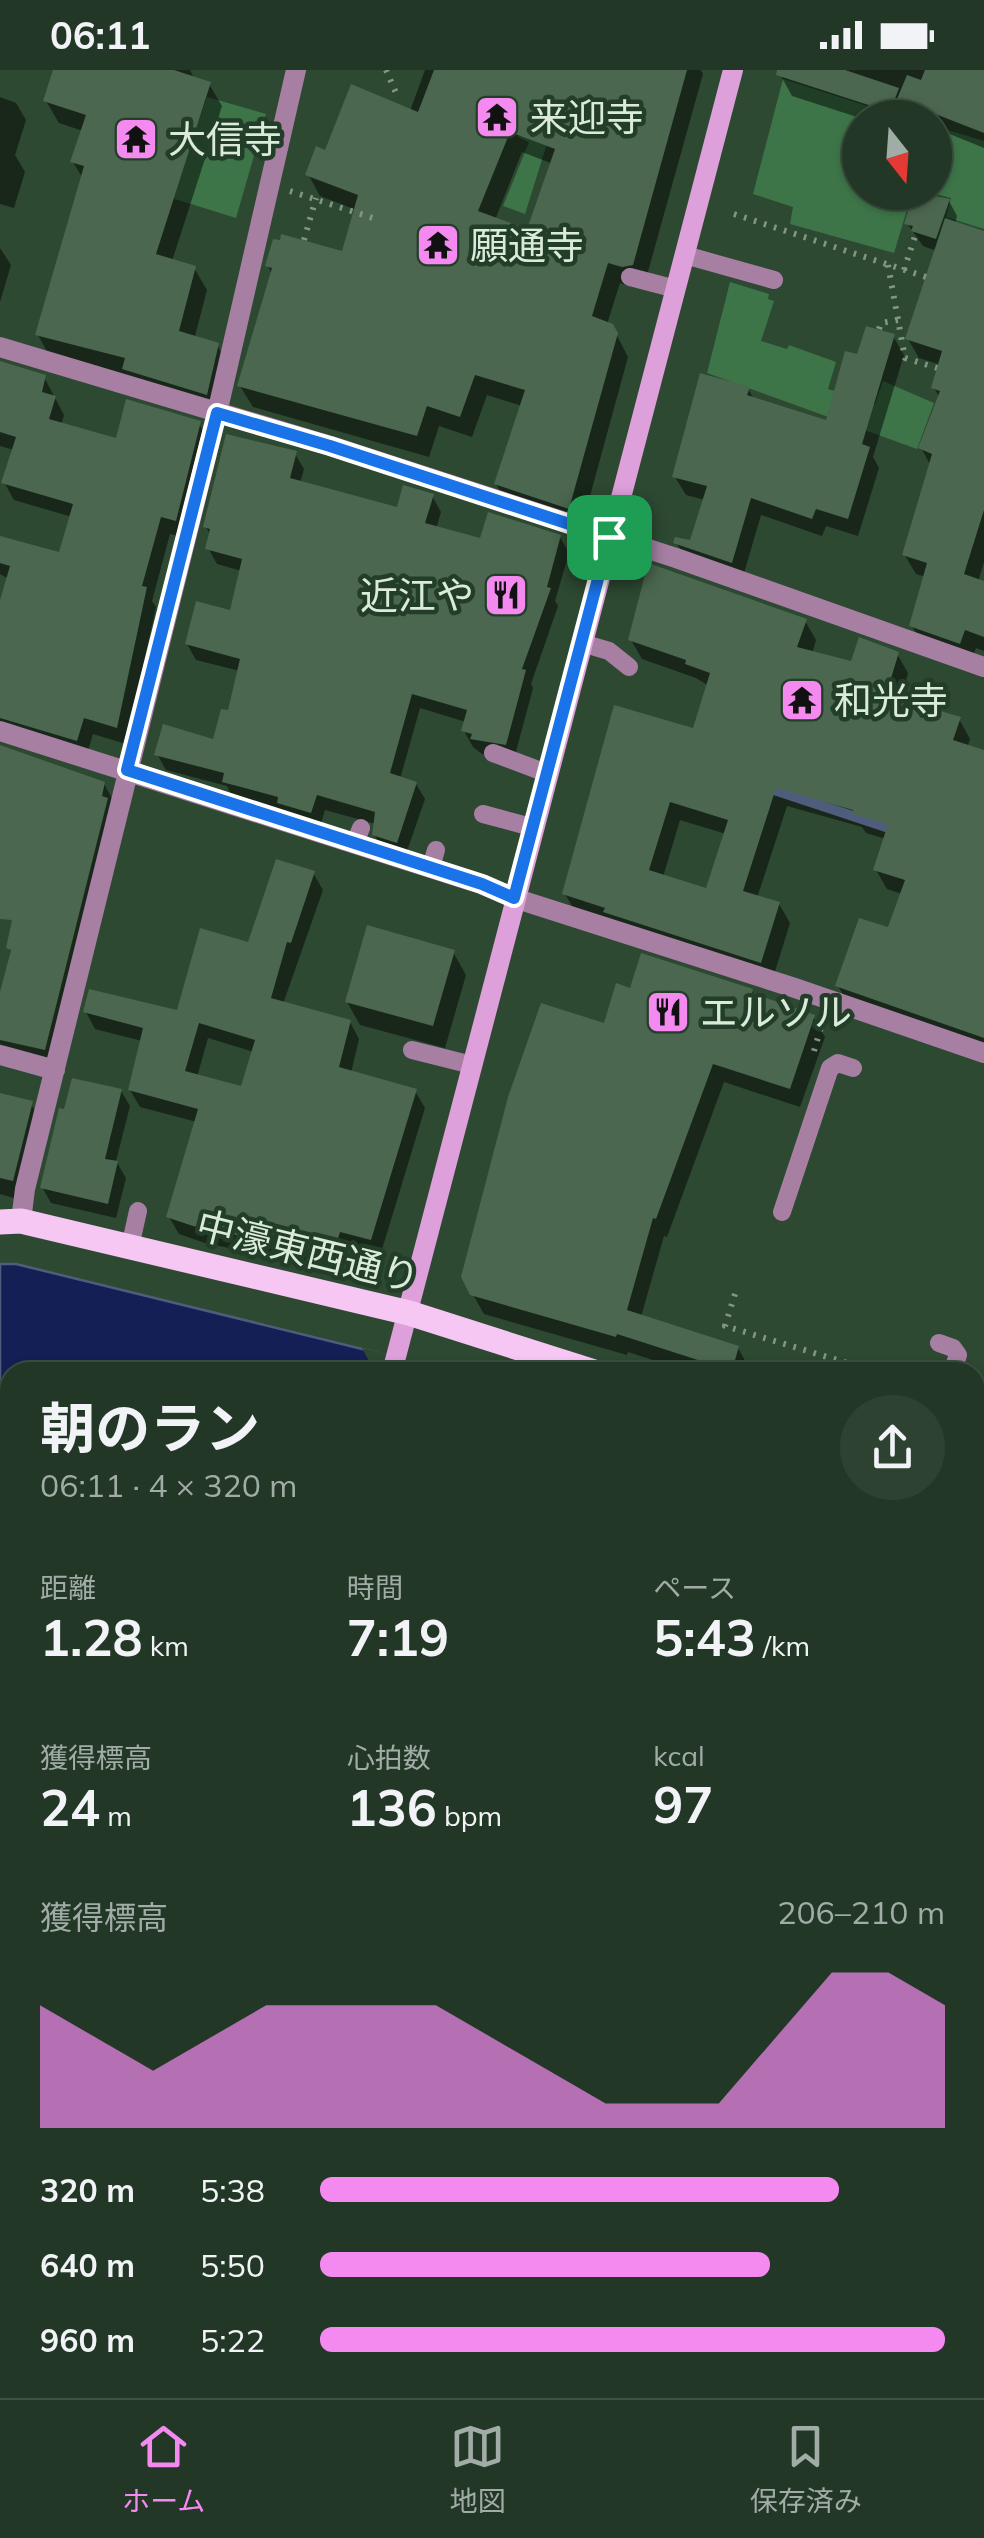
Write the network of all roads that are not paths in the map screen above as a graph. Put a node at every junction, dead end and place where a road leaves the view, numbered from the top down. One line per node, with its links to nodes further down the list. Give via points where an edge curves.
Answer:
1 (296, 70): 8 (street)
2 (734, 70): 3 (street)
3 (685, 255): 5 (lane); 6 (street)
4 (630, 277): 6 (lane)
5 (774, 280)
6 (676, 289): 9 (street)
7 (8, 346): 8 (street)
8 (217, 413): 9 (street, via 332,442); 15 (street)
9 (609, 537): 10 (street); 11 (street, via 852,615)
10 (582, 643): 12 (lane, via 610,651); 16 (street)
11 (984, 667)
12 (629, 668)
13 (0, 731): 15 (street)
14 (493, 753): 16 (lane)
15 (127, 770): 19 (street, via 249,817 433,859); 25 (street)
16 (549, 774): 18 (street)
17 (483, 814): 18 (lane)
18 (535, 828): 19 (street)
19 (514, 898): 21 (street, via 797,983); 23 (street)
20 (412, 1050): 23 (lane)
21 (984, 1054)
22 (0, 1055): 25 (street)
23 (472, 1066): 30 (street)
24 (853, 1068): 27 (lane, via 830,1068)
25 (56, 1070): 28 (street)
26 (138, 1212): 29 (lane)
27 (782, 1212)
28 (11, 1222): 29 (main road, 中濠東西通り)
29 (130, 1247): 30 (main road, 中濠東西通り)
30 (409, 1313): 32 (street); 33 (main road, 中濠東西通り)
31 (940, 1344): 34 (lane, via 953,1348)
32 (394, 1362)
33 (563, 1362)
34 (956, 1362)

